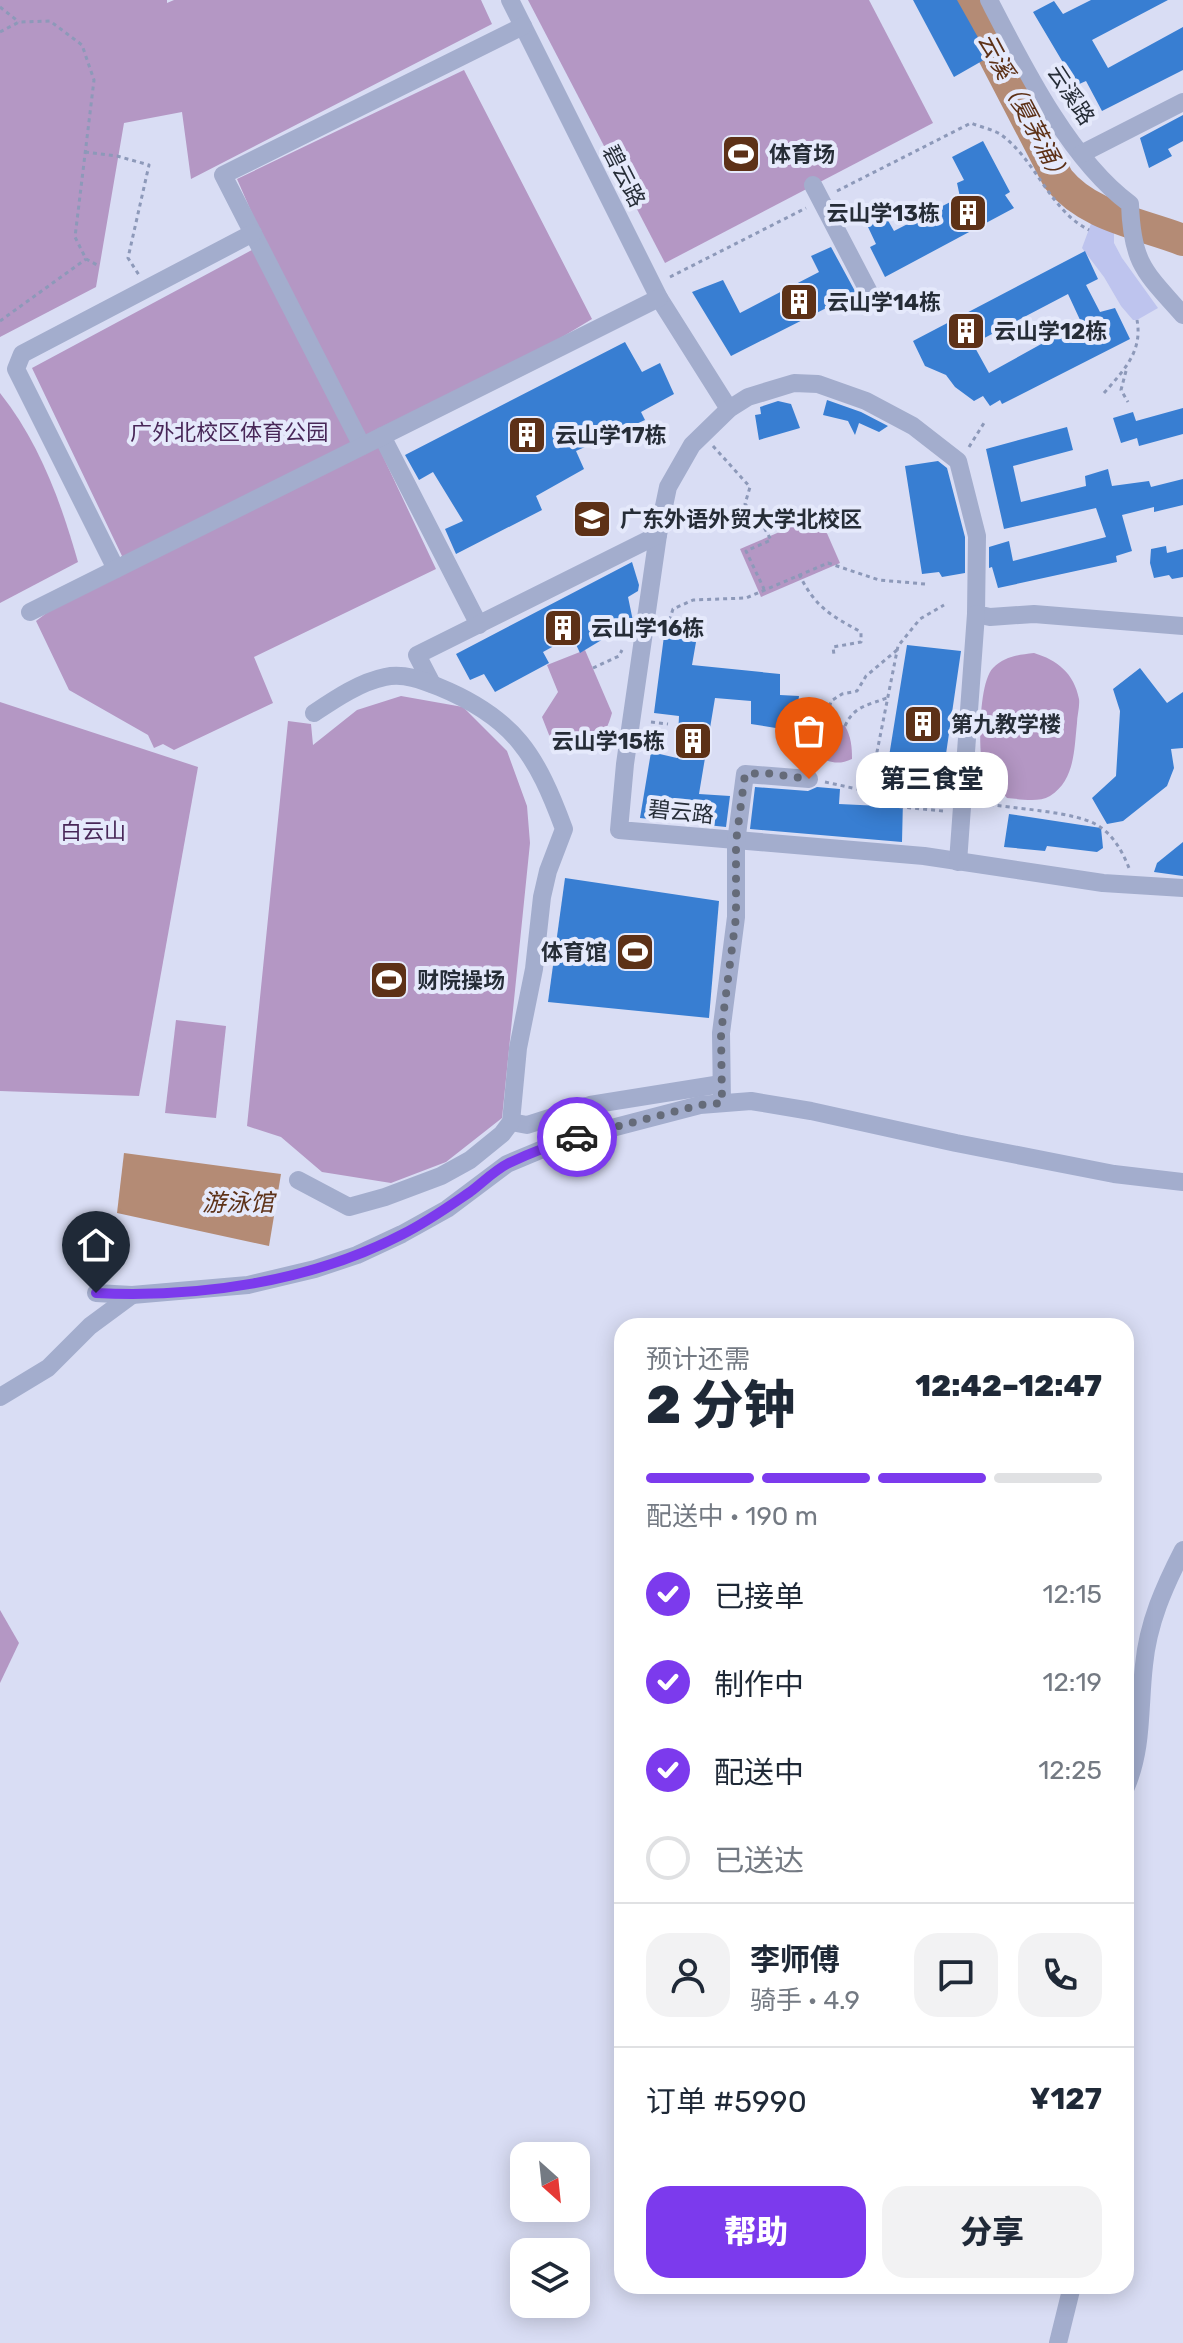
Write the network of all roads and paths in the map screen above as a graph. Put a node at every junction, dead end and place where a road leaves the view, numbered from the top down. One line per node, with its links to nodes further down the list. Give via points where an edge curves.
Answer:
1 (510, 0): 5 (street, 碧云路)
2 (989, 0): 9 (street, 云溪路, via 1034,85)
3 (0, 7): 4 (path)
4 (19, 22): 6 (path); 8 (path, via 50,21 82,45 94,80)
5 (523, 26): 12 (street, via 223,175); 16 (street, 碧云路)
6 (0, 32)
7 (1183, 102): 9 (street)
8 (85, 152): 13 (path, via 75,237); 15 (path, via 149,165 128,258)
9 (1081, 154): 18 (street, 云溪路, via 1130,204 1131,238 1140,266)
10 (817, 192): 11 (path, via 971,123 999,134 1065,211); 16 (path); 17 (street)
11 (1089, 230)
12 (253, 233): 15 (street); 27 (street)
13 (86, 259): 14 (path); 20 (path)
14 (99, 266)
15 (147, 289): 31 (street, via 22,354 16,369)
16 (655, 292): 24 (street, 碧云路); 26 (street)
17 (873, 300)
18 (1183, 315)
19 (1137, 320): 21 (path, via 1137,342)
20 (0, 321)
21 (1127, 367): 22 (path); 23 (path, via 1121,390)
22 (1104, 393)
23 (1128, 402)
24 (729, 409): 29 (street, 碧云路, via 748,397 794,383 818,384 913,426); 30 (street, 碧云路, via 692,445 668,487)
25 (984, 423): 29 (path)
26 (382, 436): 27 (street); 38 (street)
27 (362, 446): 31 (street)
28 (713, 446): 34 (path, via 750,487 745,504 771,540 746,551)
29 (958, 461): 37 (street, via 977,536)
30 (658, 535): 38 (street); 39 (street, 碧云路)
31 (116, 569): 36 (street)
32 (799, 574): 33 (path, via 828,563 879,580); 34 (path); 45 (path, via 821,608 861,632 861,642 833,647)
33 (925, 584)
34 (765, 590): 41 (path, via 736,600 693,600 673,609)
35 (944, 605): 44 (path, via 920,619)
36 (30, 612)
37 (976, 614): 40 (street); 54 (street)
38 (479, 625): 47 (street, via 417,655)
39 (646, 626): 41 (path); 55 (street, 碧云路, via 619,830)
40 (1183, 626)
41 (667, 628): 42 (path)
42 (689, 630)
43 (624, 646): 46 (path, via 619,656)
44 (898, 650): 48 (path); 50 (path, via 866,676 857,691 831,701)
45 (834, 655)
46 (593, 668)
47 (432, 684): 49 (street, via 385,677 342,694); 61 (street, via 482,707 516,737 536,762 564,829 542,897)
48 (889, 697): 51 (path, via 861,706); 53 (path)
49 (314, 713)
50 (826, 722)
51 (845, 726)
52 (809, 779): 53 (path); 55 (street, via 745,774)
53 (871, 792): 54 (path, via 880,805)
54 (962, 806): 56 (street); 57 (path, via 1075,817 1100,826 1121,850)
55 (736, 842): 56 (street, 碧云路); 59 (street, via 736,917 721,1033)
56 (958, 862): 57 (street, 碧云路)
57 (1136, 885): 58 (street, 碧云路)
58 (1183, 888)
59 (721, 1084): 60 (street); 61 (street, via 590,1105 527,1125)
60 (722, 1103): 63 (street, via 751,1101 811,1111 1114,1174); 65 (street, via 562,1141 507,1164 447,1209 402,1234 315,1269 248,1285)
61 (511, 1122): 62 (street, via 470,1160 441,1176 349,1207)
62 (298, 1180)
63 (1183, 1182)
64 (96, 1293): 65 (street)
65 (132, 1295): 66 (street, via 90,1326 48,1368)
66 (0, 1397)
67 (1183, 1550): 68 (street, via 1150,1625)
68 (1134, 1766)
69 (1070, 2294): 70 (street)
70 (1058, 2343)

